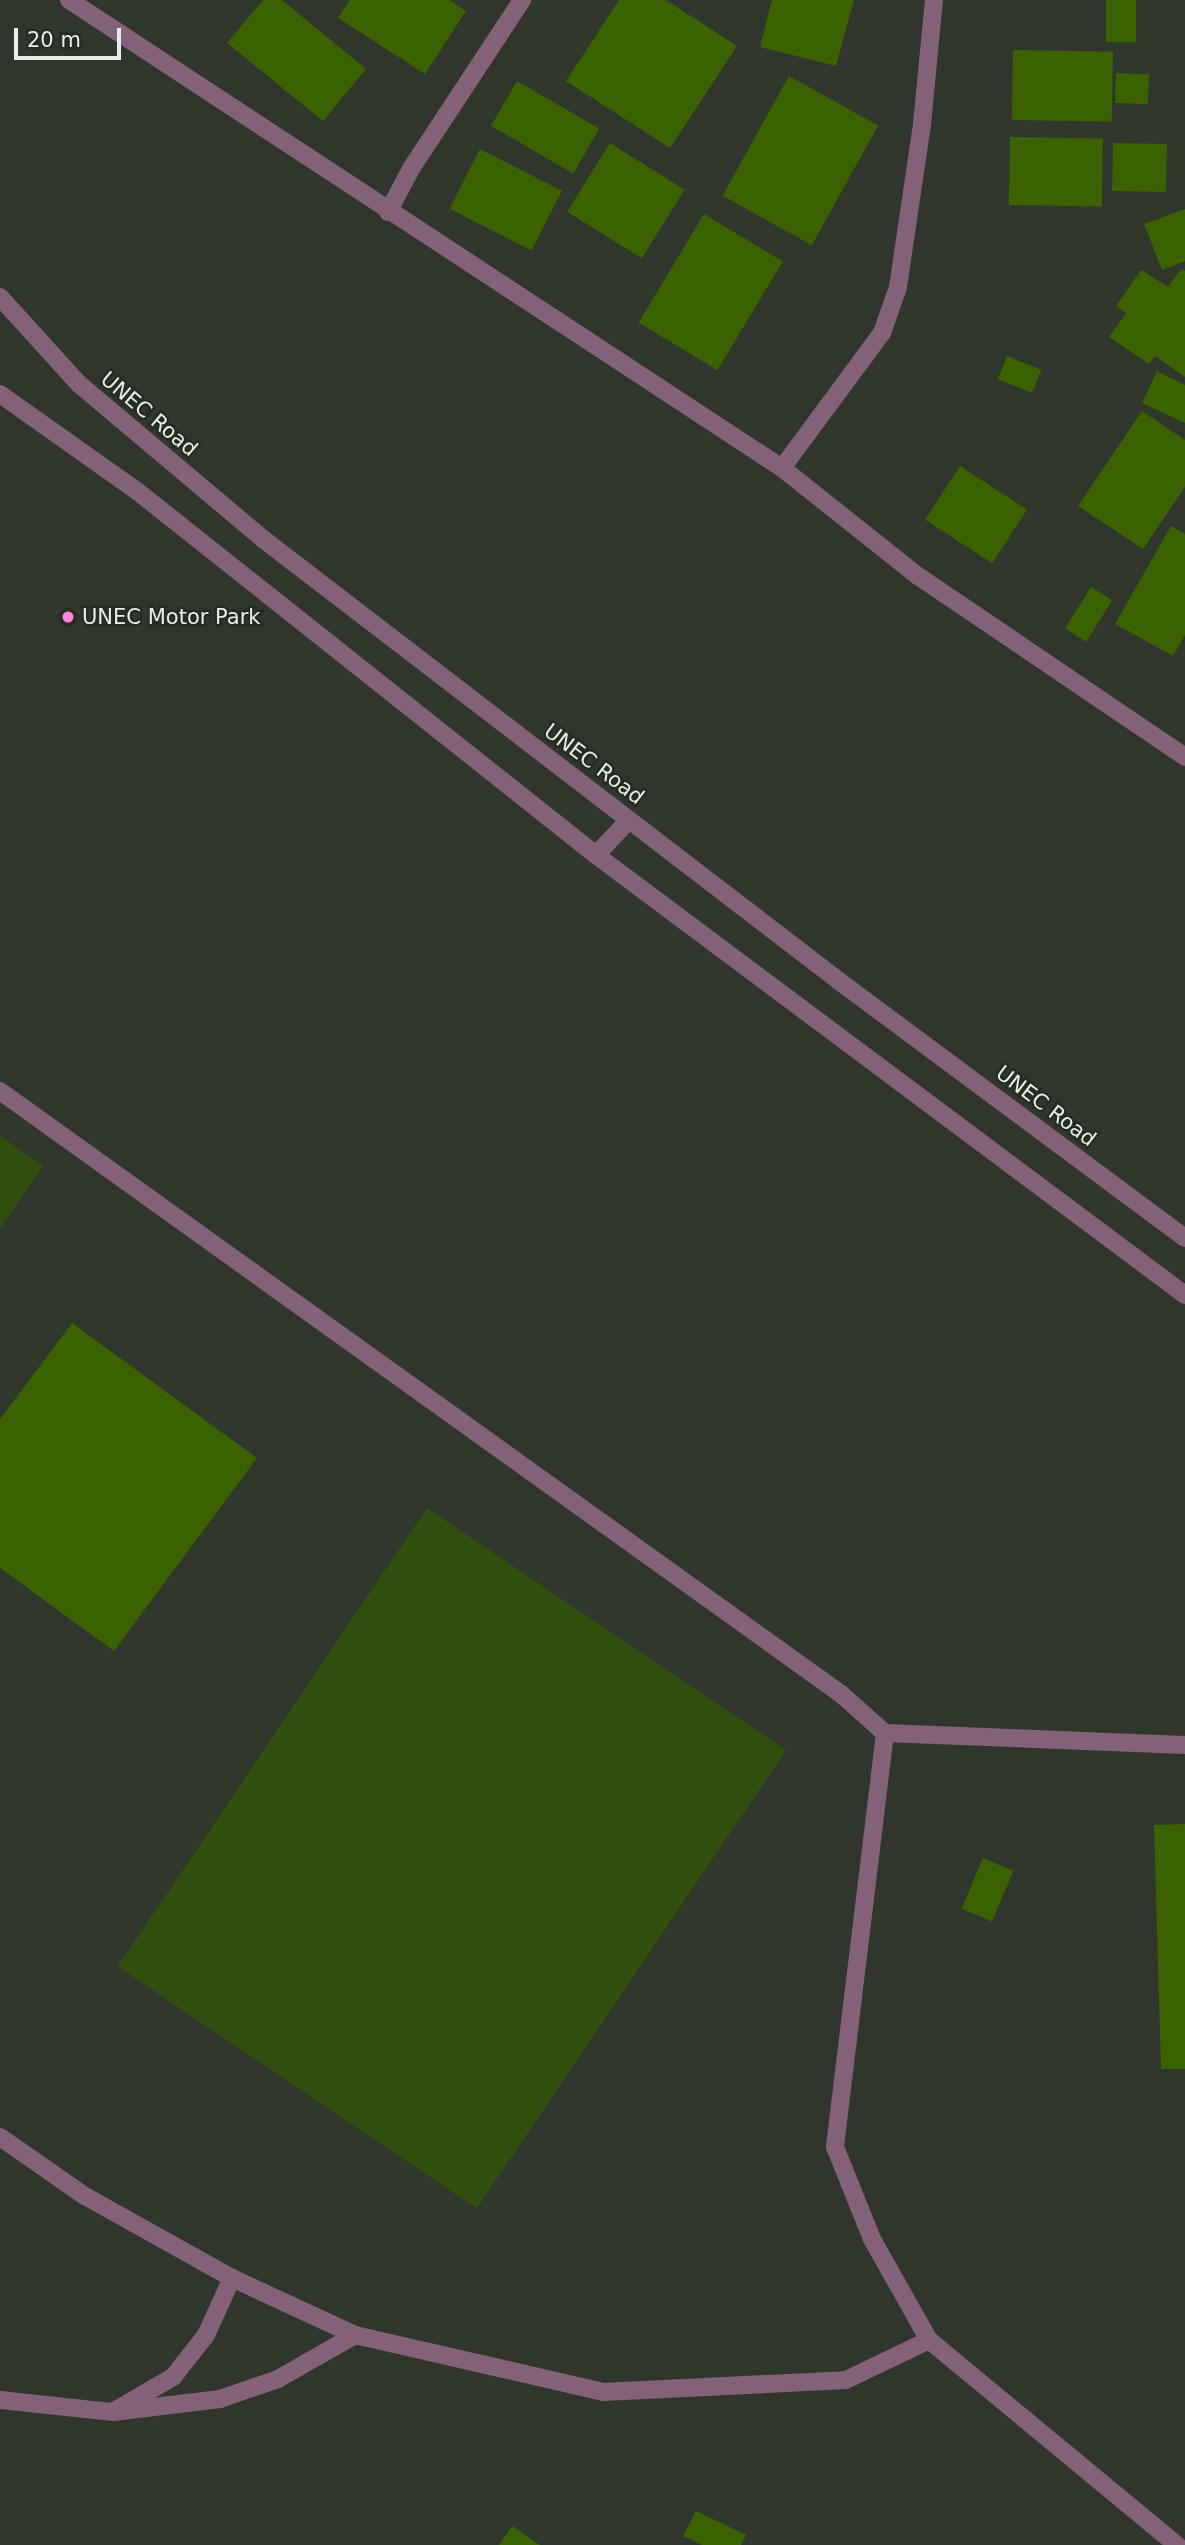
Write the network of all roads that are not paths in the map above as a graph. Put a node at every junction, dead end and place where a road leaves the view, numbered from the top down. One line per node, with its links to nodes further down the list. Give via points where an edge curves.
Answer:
1 (69, 0): 4 (street)
2 (522, 0): 4 (street, via 412,167)
3 (934, 0): 7 (street, via 922,124 898,287 882,333)
4 (388, 212): 7 (street)
5 (0, 297): 9 (street, UNEC Road, via 79,384 263,539)
6 (0, 394): 10 (street, via 137,491)
7 (782, 468): 8 (street, via 918,576)
8 (1185, 757)
9 (629, 820): 10 (street); 12 (street, UNEC Road)
10 (596, 855): 13 (street)
11 (0, 1091): 14 (street, via 841,1694)
12 (1185, 1238)
13 (1185, 1295)
14 (885, 1733): 15 (street); 19 (street, via 835,2147 872,2239)
15 (1185, 1745)
16 (0, 2137): 17 (street, via 85,2196)
17 (232, 2278): 18 (street); 21 (street, via 206,2335 173,2377)
18 (355, 2335): 19 (street, via 603,2392 846,2380); 21 (street, via 278,2379 220,2399)
19 (929, 2340): 22 (street)
20 (0, 2400): 21 (street)
21 (113, 2412)
22 (1177, 2545)

